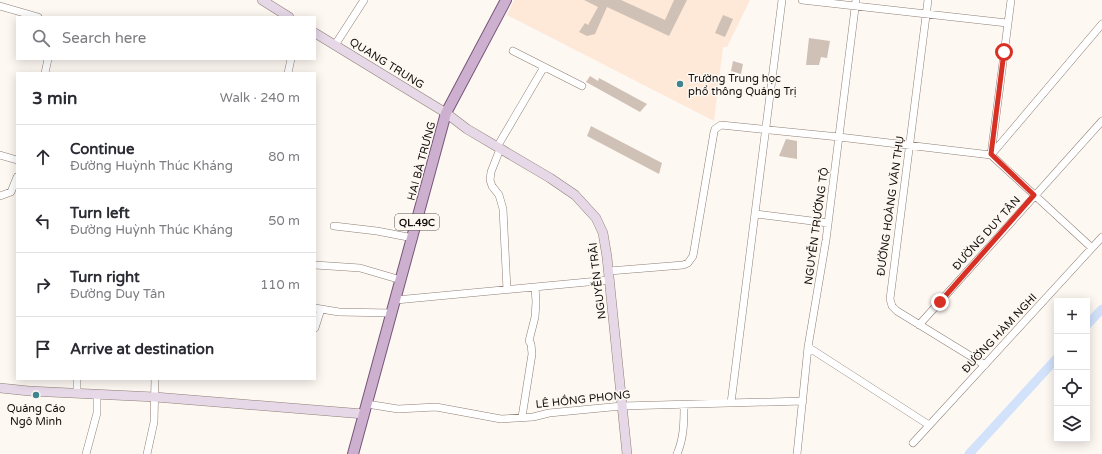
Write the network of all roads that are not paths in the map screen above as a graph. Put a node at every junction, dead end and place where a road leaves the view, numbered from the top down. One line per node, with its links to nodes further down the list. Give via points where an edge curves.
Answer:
1 (262, 0): 12 (street)
2 (364, 0): 16 (street)
3 (506, 0): 24 (main road, HAI BÀ TRƯNG / QL.49C)
4 (782, 0): 26 (street)
5 (802, 0): 8 (street)
6 (928, 0): 10 (street, ĐƯỜNG HOÀNG VĂN THỤ)
7 (1011, 0): 13 (street)
8 (856, 3): 10 (street); 27 (street, NGUYỄN TRƯỜNG TỘ)
9 (3, 4): 11 (street)
10 (926, 14): 13 (street); 28 (street, ĐƯỜNG HOÀNG VĂN THỤ)
11 (35, 16)
12 (287, 16)
13 (1007, 23): 30 (street)
14 (1102, 24): 30 (street)
15 (316, 34): 16 (street, QUANG TRUNG)
16 (335, 45): 24 (street, QUANG TRUNG)
17 (513, 51): 20 (street)
18 (48, 60): 21 (street)
19 (291, 60): 22 (street)
20 (544, 67): 23 (street); 29 (street)
21 (45, 72)
22 (288, 72)
23 (582, 86)
24 (446, 114): 29 (street, NGUYỄN TRÃI); 40 (main road, HAI BÀ TRƯNG / QL.49C)
25 (1102, 121): 34 (street, ĐƯỜNG DUY TÂN)
26 (766, 130): 27 (street); 36 (street); 43 (street, via 724,125 715,129 692,256 688,263)
27 (839, 137): 28 (street); 37 (street, NGUYỄN TRƯỜNG TỘ)
28 (910, 145): 30 (street); 51 (street, ĐƯỜNG HOÀNG VĂN THỤ, via 890,299 897,311)
29 (499, 148): 43 (street, NGUYỄN TRÃI, via 575,195 596,218 603,233); 46 (street, via 490,180 499,195 503,209)
30 (991, 154): 34 (street)
31 (0, 155): 32 (street)
32 (16, 160)
33 (16, 180): 35 (street, via 11,192)
34 (1034, 195): 41 (street); 51 (street, ĐƯỜNG DUY TÂN)
35 (0, 196)
36 (756, 214): 37 (street); 61 (street)
37 (828, 223): 52 (street, NGUYỄN TRƯỜNG TỘ)
38 (334, 226): 40 (street)
39 (1102, 237): 41 (street, ĐƯỜNG HÀM NGHI)
40 (413, 238): 44 (main road, HAI BÀ TRƯNG / QL.49C)
41 (1092, 248): 53 (street, ĐƯỜNG HÀM NGHI)
42 (316, 265): 44 (street, via 360,268)
43 (609, 276): 45 (street); 63 (street, NGUYỄN TRÃI)
44 (401, 280): 47 (main road, HAI BÀ TRƯNG / QL.49C)
45 (535, 287): 46 (street); 65 (street, via 536,310 529,341 532,354)
46 (507, 290): 47 (street)
47 (396, 300): 49 (main road, HAI BÀ TRƯNG / QL.49C)
48 (318, 308): 49 (street, via 346,312); 50 (street)
49 (392, 313): 64 (main road, HAI BÀ TRƯNG / QL.49C)
50 (316, 321)
51 (919, 325): 53 (street, ĐƯỜNG HOÀNG VĂN THỤ)
52 (808, 347): 60 (street, NGUYỄN TRƯỜNG TỘ); 66 (street)
53 (985, 365): 66 (street, ĐƯỜNG HÀM NGHI)
54 (77, 380): 57 (street)
55 (155, 380): 59 (street)
56 (0, 388): 57 (street, LÊ HỒNG PHONG)
57 (77, 393): 58 (street, LÊ HỒNG PHONG)
58 (97, 394): 59 (street, LÊ HỒNG PHONG); 68 (street, via 97,413)
59 (155, 397): 64 (street, LÊ HỒNG PHONG); 69 (street, via 154,422)
60 (803, 401): 61 (street, LÊ HỒNG PHONG); 73 (street, NGUYỄN TRƯỜNG TỘ)
61 (732, 403): 62 (street, LÊ HỒNG PHONG)
62 (684, 404): 63 (street, LÊ HỒNG PHONG); 72 (street, via 684,429)
63 (622, 406): 65 (street, LÊ HỒNG PHONG); 71 (street, NGUYỄN TRÃI)
64 (366, 409): 65 (street, LÊ HỒNG PHONG, via 436,407 501,419); 70 (main road, HAI BÀ TRƯNG / QL.49C)
65 (522, 418)
66 (929, 425): 67 (street, ĐƯỜNG HÀM NGHI)
67 (913, 443)
68 (86, 454)
69 (148, 454)
70 (353, 454)
71 (627, 454)
72 (677, 454)
73 (797, 454)

